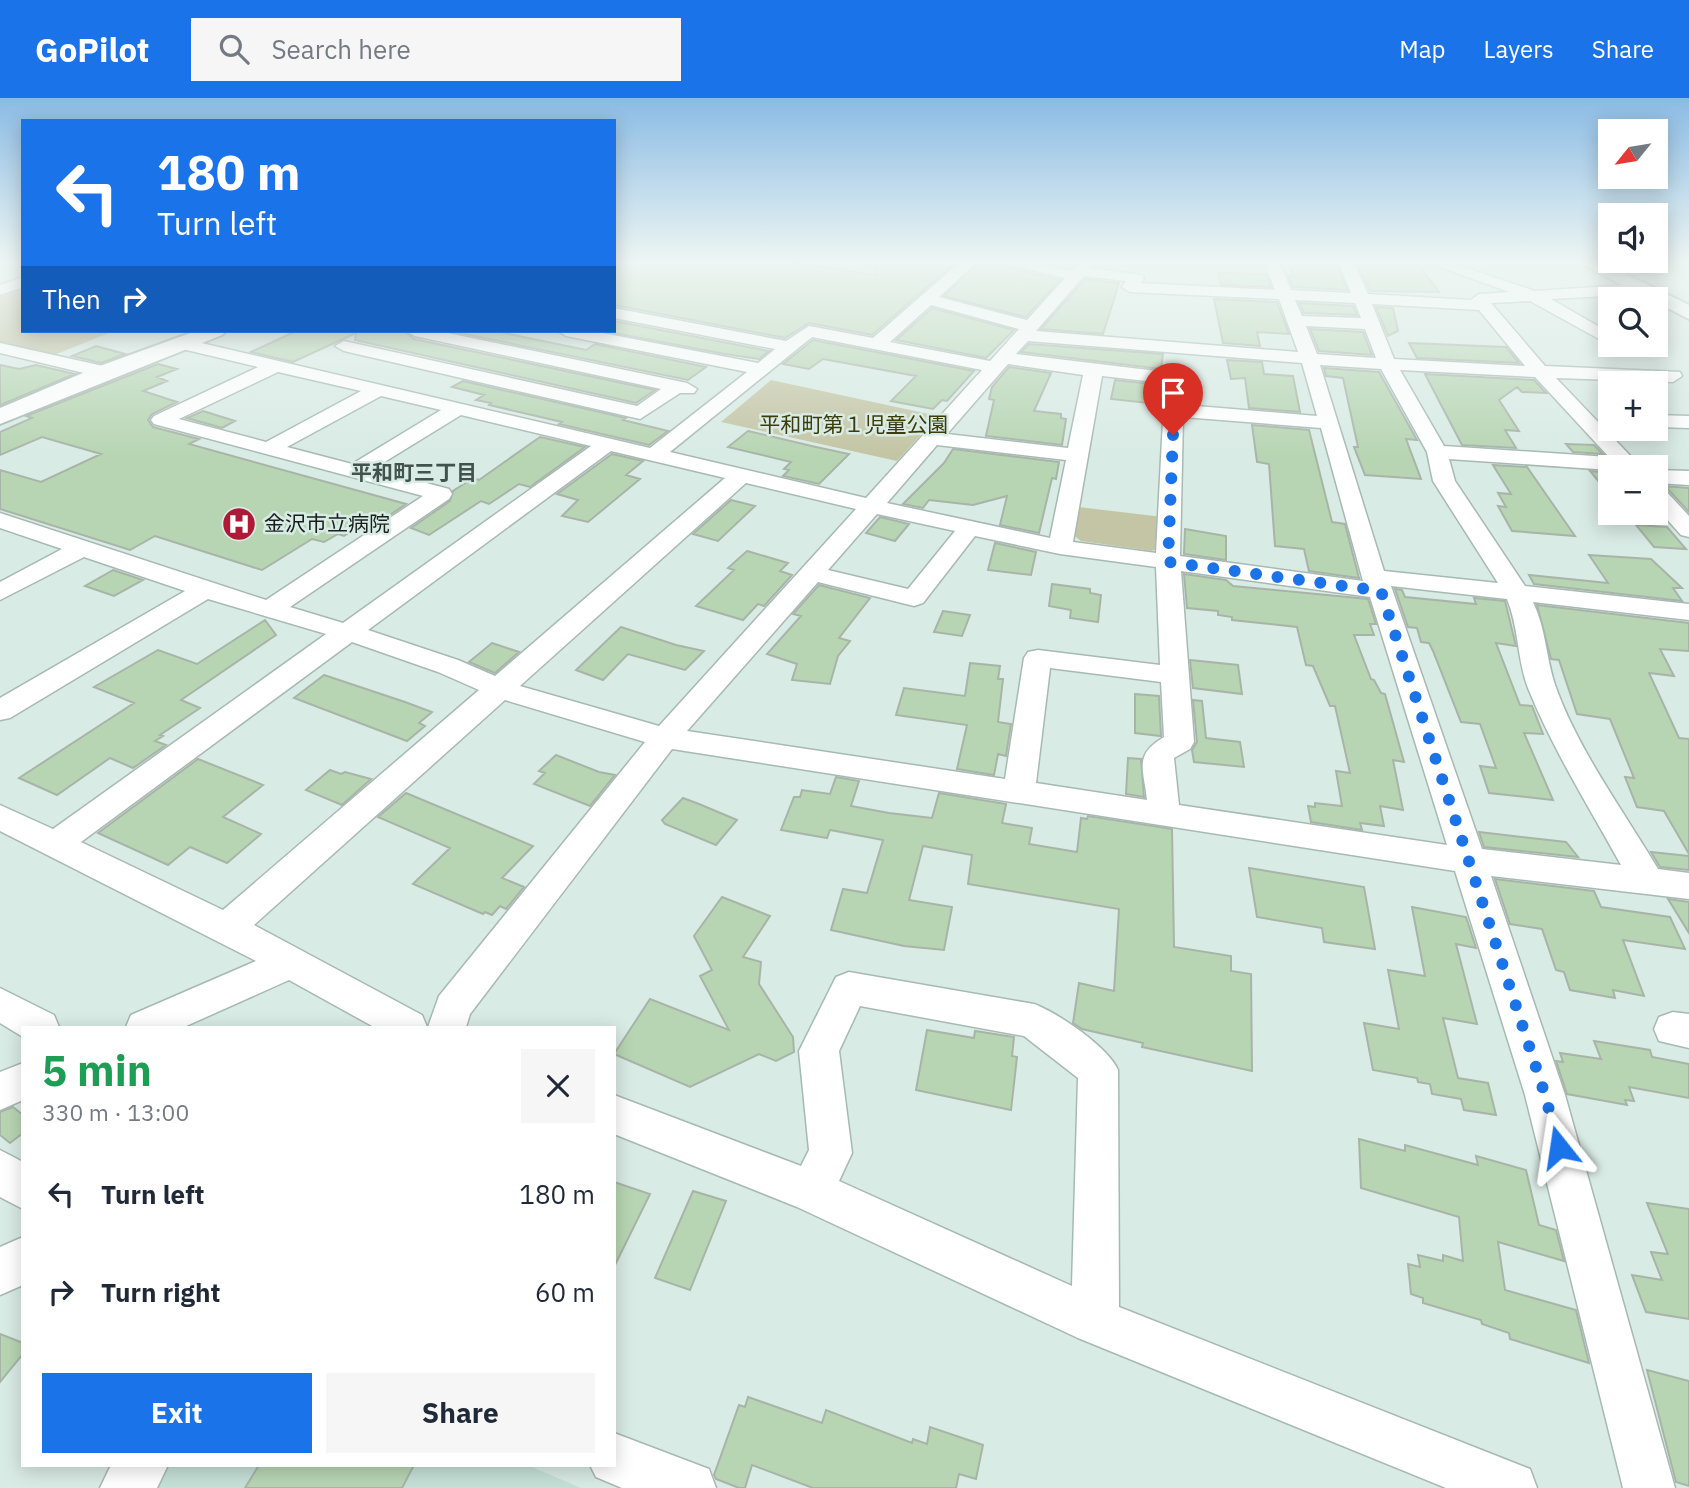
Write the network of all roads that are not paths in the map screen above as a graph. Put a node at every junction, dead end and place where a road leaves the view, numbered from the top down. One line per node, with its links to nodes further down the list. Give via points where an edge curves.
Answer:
1 (681, 326): 15 (street)
2 (898, 326): 14 (street)
3 (1009, 326): 8 (street)
4 (1029, 326): 8 (street)
5 (1298, 326): 20 (street)
6 (1374, 326): 22 (street)
7 (1499, 326): 28 (street)
8 (1024, 331): 20 (street); 21 (street)
9 (209, 333): 13 (main road)
10 (372, 333): 18 (street)
11 (430, 333): 17 (street)
12 (576, 333): 25 (street)
13 (180, 343): 23 (street); 26 (main road)
14 (877, 344): 15 (street, via 809,331); 21 (street)
15 (790, 347): 25 (street)
16 (0, 348): 26 (street)
17 (509, 351): 27 (street); 30 (street)
18 (332, 352): 23 (street); 27 (street)
19 (1640, 357): 29 (street)
20 (1310, 360): 22 (street); 41 (street)
21 (997, 362): 24 (street); 42 (street)
22 (1388, 365): 28 (street); 45 (street)
23 (286, 367): 31 (street); 44 (street, via 161,420)
24 (1094, 368): 35 (street, via 1175,377); 47 (street)
25 (762, 369): 32 (street)
26 (105, 372): 36 (main road)
27 (469, 373): 30 (street, via 639,413); 33 (street)
28 (1542, 374): 29 (street); 37 (street)
29 (1681, 379)
30 (677, 387): 32 (street)
31 (380, 388): 33 (street); 44 (street)
32 (726, 397): 46 (street)
33 (423, 398): 34 (street)
34 (460, 407): 43 (street); 50 (street)
35 (1174, 410): 41 (street); 61 (street)
36 (5, 412)
37 (1585, 419): 38 (street); 48 (street)
38 (1598, 420)
39 (1668, 421): 40 (street)
40 (1689, 422)
41 (1329, 424): 63 (street)
42 (930, 438): 47 (street); 54 (street)
43 (610, 442): 46 (street); 69 (street)
44 (268, 449): 50 (street)
45 (1437, 452): 49 (street); 66 (street, via 1444,481)
46 (656, 453): 51 (street)
47 (1077, 455): 59 (street)
48 (1619, 455)
49 (1598, 464)
50 (354, 472): 67 (street, via 441,495)
51 (742, 475): 54 (street); 71 (street)
52 (1668, 477): 53 (street)
53 (1689, 478)
54 (872, 506): 57 (street); 62 (street)
55 (1668, 507): 58 (street)
56 (0, 520): 60 (street)
57 (970, 527): 59 (street); 62 (street, via 914,598)
58 (1689, 530)
59 (1060, 547): 61 (street)
60 (83, 548): 64 (street); 65 (street)
61 (1168, 562): 63 (street); 70 (street)
62 (812, 573): 73 (street)
63 (1377, 584): 66 (street); 78 (street)
64 (205, 590): 67 (street); 72 (street)
65 (0, 592)
66 (1516, 592): 68 (street); 79 (street, via 1528,620 1541,685 1568,743)
67 (270, 609): 69 (street)
68 (1689, 612)
69 (349, 633): 71 (street, via 448,666); 77 (street)
70 (1175, 675): 74 (street, via 1038,658); 75 (street, via 1179,742 1158,754)
71 (497, 688): 73 (street); 81 (street)
72 (0, 711)
73 (665, 738): 74 (street); 87 (street, via 452,1008)
74 (1019, 792): 75 (street)
75 (1164, 814): 78 (street)
76 (0, 817): 77 (street)
77 (55, 844): 81 (street)
78 (1466, 860): 79 (street); 102 (street, via 1545,1095)
79 (1647, 881): 80 (street)
80 (1689, 886)
81 (227, 928): 82 (street)
82 (290, 963): 85 (street); 86 (street)
83 (0, 1004): 84 (street)
84 (38, 1026)
85 (147, 1026)
86 (406, 1026)
87 (447, 1026)
88 (21, 1082): 89 (street)
89 (0, 1091)
90 (616, 1115): 93 (street)
91 (0, 1171): 92 (street)
92 (21, 1187)
93 (811, 1191): 96 (street); 96 (street, via 831,1153 818,1051 849,988 1034,1021 1098,1070)
94 (21, 1261): 95 (street)
95 (0, 1272)
96 (1095, 1321): 101 (street)
97 (616, 1460): 100 (street)
98 (141, 1467): 99 (street)
99 (126, 1488)
100 (690, 1488)
101 (1511, 1488)
102 (1648, 1488)

